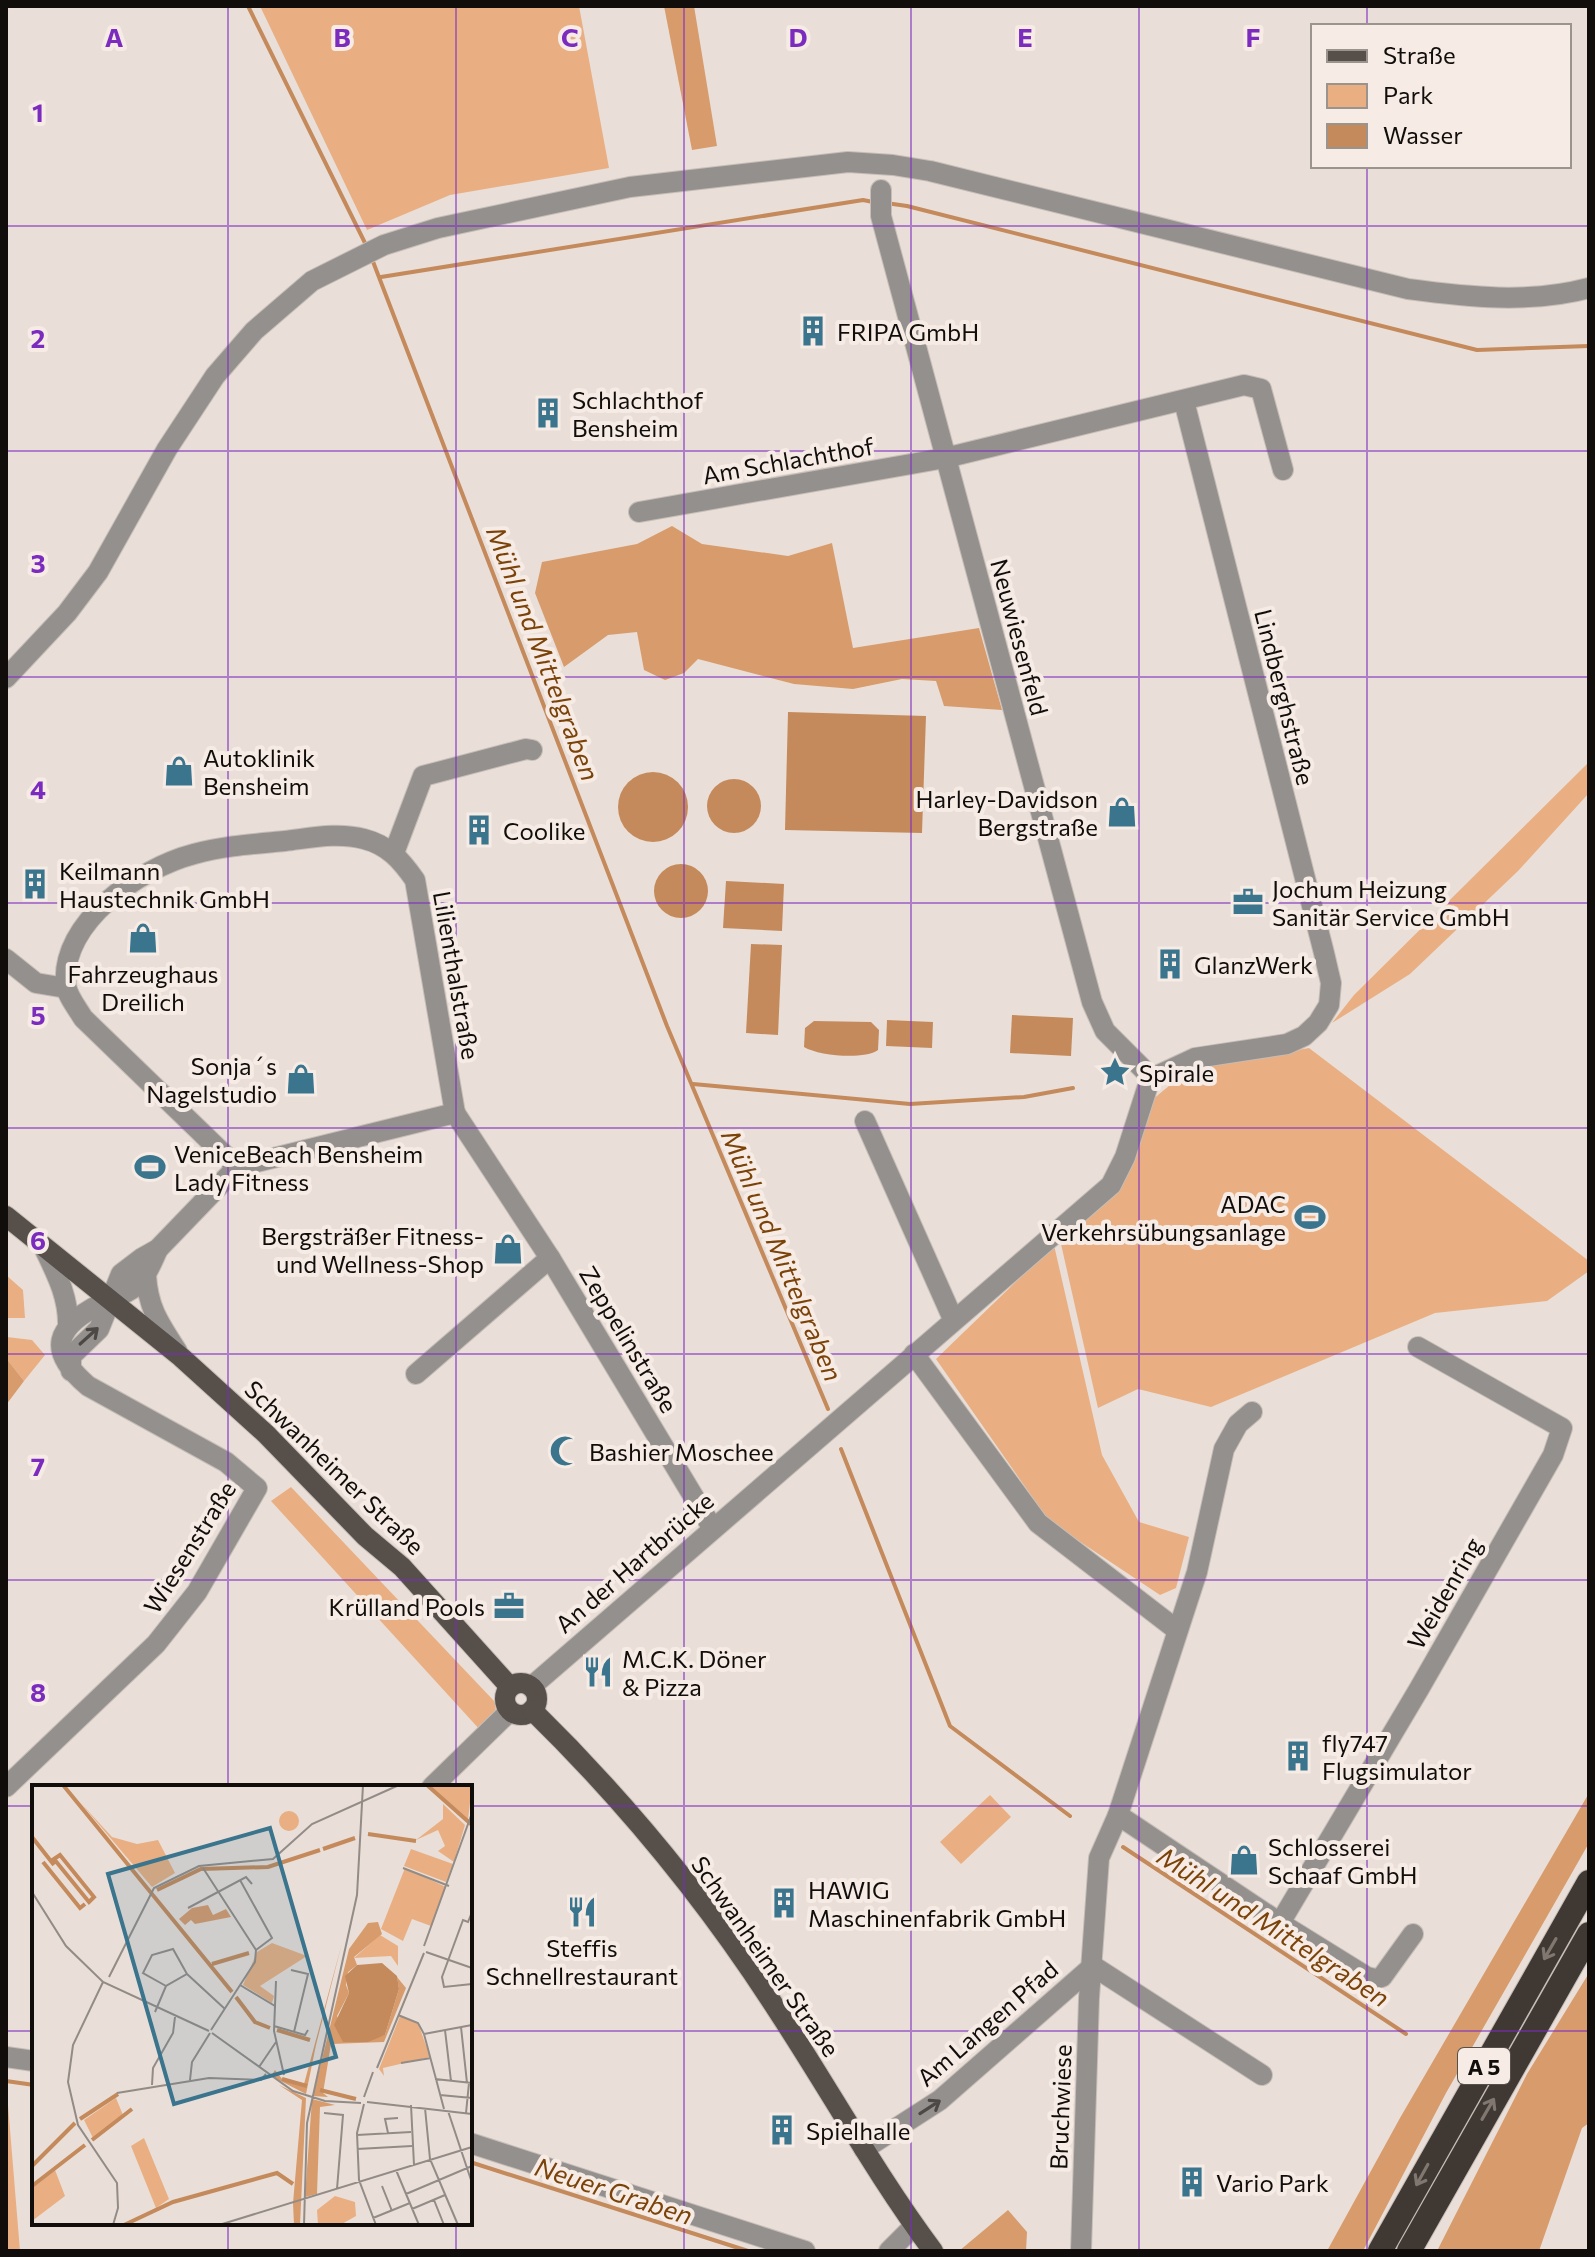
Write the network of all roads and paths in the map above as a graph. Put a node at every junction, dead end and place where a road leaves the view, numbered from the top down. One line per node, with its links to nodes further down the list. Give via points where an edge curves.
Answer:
1 (881, 190): 4 (street, Neuwiesenfeld, via 881,216)
2 (1589, 288): 7 (street, via 1480,299 1408,289 930,171 848,162 630,187 438,228 384,245 312,281 254,331 215,376 167,449 98,572)
3 (1184, 401): 4 (street); 5 (street, via 1244,385 1261,389); 12 (street, Lindberghstraße, via 1331,983 1329,1005 1304,1036 1287,1044 1195,1058)
4 (945, 458): 6 (street, Am Schlachthof); 12 (street, Neuwiesenfeld, via 1092,1002 1105,1031)
5 (1283, 470)
6 (639, 512)
7 (6, 678)
8 (532, 750): 9 (street, via 423,776)
9 (394, 853): 11 (street, via 347,836 190,854 151,871 93,914 69,957); 13 (street, Lilienthalstraße, via 415,880)
10 (6, 959): 11 (street, via 36,983)
11 (66, 988): 15 (street, via 83,1018)
12 (1150, 1079): 22 (street, An der Hartbrücke, via 1111,1185)
13 (455, 1113): 15 (street); 19 (street, Zeppelinstraße)
14 (865, 1121): 22 (street)
15 (237, 1167): 17 (street)
16 (6, 1216): 18 (main road, Schwanheimer Straße)
17 (158, 1249): 20 (street); 21 (street, via 121,1274)
18 (45, 1250): 21 (main road, Schwanheimer Straße); 23 (street, via 63,1288)
19 (550, 1258): 28 (street, Zeppelinstraße); 30 (street, Zeppelinstraße)
20 (146, 1275): 21 (street, via 134,1288); 26 (street, via 153,1315)
21 (109, 1300): 23 (street); 26 (main road, Schwanheimer Straße); 27 (street, one-way to 21, via 71,1356 99,1329)
22 (953, 1319): 25 (street, An der Hartbrücke)
23 (68, 1327): 27 (street, via 60,1350)
24 (1418, 1347): 39 (street, Weidenring, via 1562,1428 1553,1455)
25 (914, 1354): 30 (street, An der Hartbrücke); 31 (street, via 1038,1523)
26 (181, 1357): 32 (main road, Schwanheimer Straße)
27 (71, 1371): 36 (street, Wiesenstraße, via 88,1386 226,1462 257,1488 197,1592 156,1644)
28 (416, 1374)
29 (1252, 1412): 31 (street, via 1224,1449 1197,1572)
30 (713, 1529): 32 (street, An der Hartbrücke)
31 (1177, 1630): 37 (street)
32 (521, 1687): 33 (main road, via 537,1700); 34 (main road, via 505,1699)
33 (532, 1710): 34 (main road); 47 (main road, Schwanheimer Straße, via 641,1827 703,1906 780,2014)
34 (510, 1711): 35 (street)
35 (434, 1785)
36 (6, 1787)
37 (1118, 1815): 39 (street); 42 (street, Am Langen Pfad, via 1099,1858)
38 (1589, 1882): 53 (highway, A 5, one-way to 53)
39 (1280, 1923): 40 (street, via 1375,1979 1382,1977)
40 (1413, 1934)
41 (1589, 1934): 54 (highway, A 5, one-way to 41)
42 (1093, 1966): 45 (street); 47 (street, Am Langen Pfad, one-way to 42, via 940,2100); 52 (street, Bruchwiese)
43 (6, 2057): 44 (street)
44 (32, 2061)
45 (1262, 2075)
46 (472, 2144): 49 (street)
47 (864, 2149): 48 (main road, Schwanheimer Straße)
48 (914, 2226): 50 (street); 51 (main road, Schwanheimer Straße)
49 (805, 2251)
50 (889, 2251)
51 (933, 2251)
52 (1081, 2251)
53 (1380, 2251)
54 (1409, 2251)

